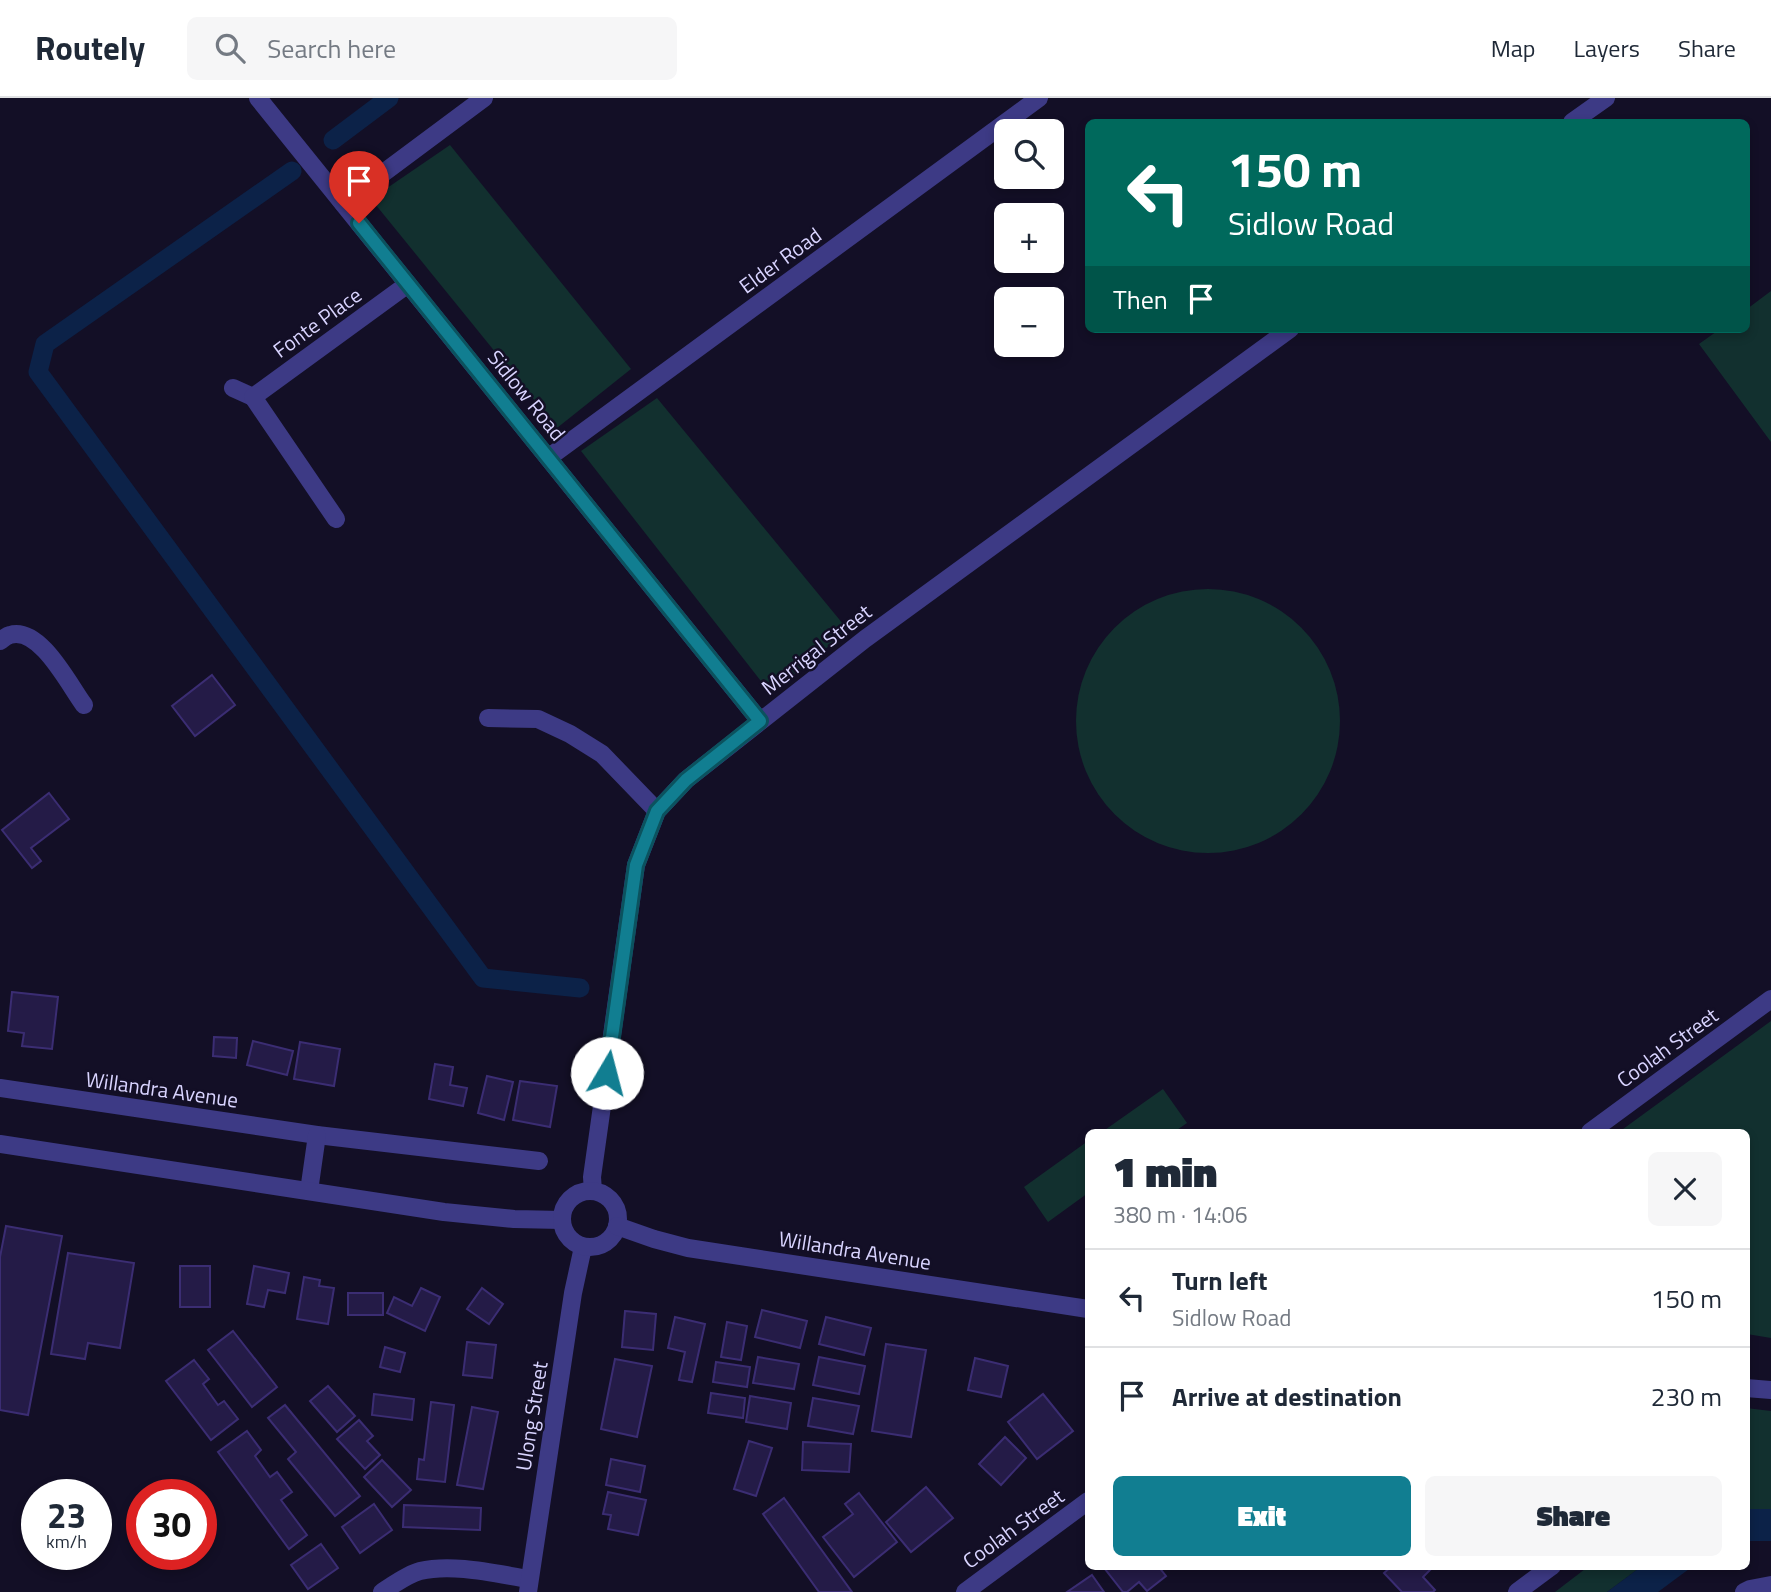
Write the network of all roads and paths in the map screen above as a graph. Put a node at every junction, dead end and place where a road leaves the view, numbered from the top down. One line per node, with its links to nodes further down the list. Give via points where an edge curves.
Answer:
1 (258, 98): 6 (street, Sidlow Road)
2 (484, 98): 6 (street)
3 (1039, 98): 11 (street, Elder Road)
4 (1606, 98): 5 (street)
5 (1576, 119)
6 (343, 203): 7 (street, Sidlow Road)
7 (408, 284): 10 (street, Fonte Place); 11 (street, Sidlow Road)
8 (1285, 333): 16 (street, Merrigal Street)
9 (233, 388): 10 (street)
10 (253, 397): 12 (street)
11 (548, 458): 16 (street, Sidlow Road)
12 (336, 519)
13 (0, 641): 14 (street, via 24,635 44,647)
14 (83, 705)
15 (488, 718): 17 (street, via 538,719 570,734 601,754)
16 (760, 721): 17 (street, Merrigal Street, via 686,780)
17 (657, 811): 25 (street, Merrigal Street, via 636,865)
18 (1771, 999): 20 (street, Coolah Street)
19 (0, 1088): 21 (street, Willandra Avenue)
20 (1594, 1129)
21 (317, 1135): 23 (street, Willandra Avenue); 24 (street)
22 (0, 1144): 24 (street)
23 (539, 1161)
24 (309, 1191): 26 (street, via 479,1216)
25 (593, 1191): 26 (street, via 571,1199); 27 (street, via 613,1203)
26 (562, 1220): 28 (street, via 564,1232)
27 (617, 1226): 28 (street, via 605,1243); 29 (street, Willandra Avenue, via 688,1248)
28 (583, 1247): 35 (street, Ulong Street)
29 (1085, 1309)
30 (1750, 1388): 31 (street)
31 (1771, 1390)
32 (1085, 1503): 37 (street, Coolah Street)
33 (1547, 1570): 38 (street)
34 (1771, 1585): 39 (street)
35 (529, 1586): 36 (street, via 461,1569 434,1569 418,1571)
36 (382, 1592)
37 (965, 1592)
38 (1517, 1592)
39 (1744, 1592)

